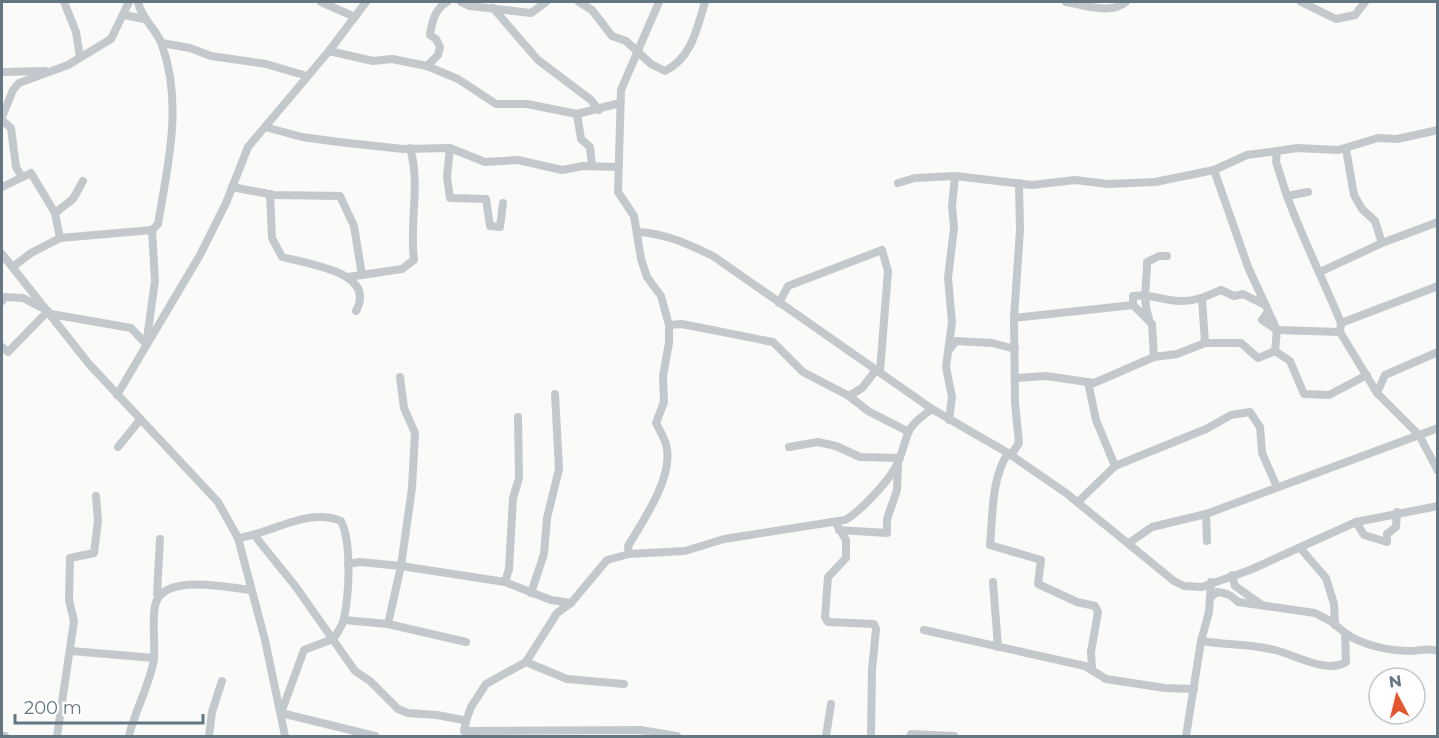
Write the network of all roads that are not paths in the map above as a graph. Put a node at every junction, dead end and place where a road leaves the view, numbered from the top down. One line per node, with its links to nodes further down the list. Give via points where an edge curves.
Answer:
1 (64, 2): 23 (street, via 76,32)
2 (129, 2): 17 (street)
3 (138, 2): 19 (street)
4 (321, 2): 18 (street)
5 (366, 2): 18 (street)
6 (447, 2): 24 (street, via 431,22 430,35 440,47)
7 (461, 2): 16 (street)
8 (546, 2): 16 (street, via 531,13)
9 (579, 2): 21 (street, via 592,10 612,36)
10 (659, 2): 21 (street)
11 (705, 2): 21 (street, via 692,45 675,66 666,71 651,64)
12 (1066, 2): 13 (street, via 1111,9)
13 (1126, 2)
14 (1301, 2): 15 (street, via 1336,19 1355,15)
15 (1365, 2)
16 (493, 8): 29 (street, via 538,60)
17 (124, 15): 19 (street); 23 (street, via 111,39)
18 (355, 17): 22 (street)
19 (144, 19): 20 (street)
20 (162, 43): 27 (street); 54 (street, via 171,82 173,129 158,224)
21 (637, 49): 28 (street)
22 (329, 51): 24 (street, via 373,61 392,59); 27 (street)
23 (80, 57): 25 (street)
24 (427, 66): 30 (street, via 458,79 496,104 546,106)
25 (53, 71): 26 (street); 31 (street, via 18,83)
26 (2, 72)
27 (307, 76): 32 (street)
28 (620, 103): 29 (street); 39 (street)
29 (599, 110): 30 (street)
30 (577, 114): 38 (street, via 581,139 590,147)
31 (2, 118): 42 (street, via 11,128 16,167)
32 (265, 127): 34 (street, via 302,137); 47 (street, via 248,147)
33 (1437, 130): 36 (street, via 1398,139 1378,138)
34 (410, 148): 35 (street); 62 (street, via 416,177 411,228 414,260 402,269)
35 (450, 148): 38 (street, via 485,162 518,160 562,170); 51 (street, via 450,198 486,200 490,226 500,227)
36 (1346, 148): 37 (street); 57 (street, via 1354,195 1375,221)
37 (1277, 152): 40 (street, via 1247,154); 50 (street, via 1276,162)
38 (592, 166): 39 (street)
39 (619, 167): 55 (street, via 618,192 634,216)
40 (1214, 170): 45 (street, via 1155,182); 70 (street)
41 (955, 176): 44 (street); 45 (street); 82 (street)
42 (22, 177): 46 (street); 52 (street, via 31,173)
43 (83, 181): 52 (street, via 74,199)
44 (897, 183)
45 (1019, 183): 73 (street)
46 (2, 187)
47 (232, 187): 49 (street); 79 (street, via 200,255)
48 (1308, 192): 50 (street)
49 (270, 194): 62 (street, via 340,196 354,226); 63 (street, via 272,238 282,257)
50 (1287, 196): 61 (street)
51 (503, 203)
52 (55, 213): 56 (street)
53 (1437, 222): 57 (street)
54 (152, 230): 56 (street); 79 (street, via 156,281)
55 (639, 232): 68 (street, via 676,238 712,256); 75 (street, via 641,259 661,296)
56 (60, 238): 60 (street)
57 (1382, 243): 61 (street)
58 (2, 254): 60 (street)
59 (1167, 256): 65 (street, via 1147,262 1149,279)
60 (14, 267): 72 (street)
61 (1320, 272): 76 (street)
62 (362, 274): 63 (street)
63 (348, 277): 71 (street, via 357,284 360,295)
64 (1437, 286): 76 (street)
65 (1144, 294): 66 (street, via 1180,301); 69 (street, via 1133,296); 74 (street)
66 (1202, 298): 70 (street, via 1221,290 1234,296 1243,294); 78 (street)
67 (2, 301): 72 (street, via 5,297 23,298)
68 (779, 303): 86 (street); 86 (street, via 788,286 882,250 888,271)
69 (1133, 305): 73 (street); 74 (street)
70 (1267, 309): 77 (street)
71 (356, 311)
72 (50, 313): 79 (street, via 131,328); 80 (street, via 8,352); 93 (street)
73 (1014, 318): 81 (street)
74 (1150, 321): 85 (street)
75 (669, 325): 94 (street, via 682,324 773,342 803,372); 124 (street, via 664,402 656,423 667,455 660,489 628,546)
76 (1341, 328): 77 (street); 87 (street)
77 (1277, 330): 83 (street)
78 (1205, 343): 83 (street, via 1241,343 1258,358); 85 (street, via 1177,354)
79 (146, 344): 93 (street)
80 (2, 347)
81 (1015, 349): 82 (street, via 966,341 956,342); 89 (street)
82 (948, 351): 97 (street, via 946,367 952,397)
83 (1275, 351): 87 (street, via 1290,361 1304,394 1329,395)
84 (1437, 352): 91 (street, via 1385,375)
85 (1154, 357): 90 (street, via 1107,379)
86 (878, 370): 94 (street); 95 (street)
87 (1367, 375): 91 (street)
88 (400, 377): 126 (street, via 404,408 415,433)
89 (1015, 378): 90 (street, via 1046,376); 104 (street, via 1018,443)
90 (1088, 382): 106 (street, via 1096,420)
91 (1377, 393): 101 (street)
92 (555, 394): 132 (street, via 559,469 547,518 544,554)
93 (117, 395): 98 (street)
94 (849, 396): 100 (street, via 868,411)
95 (932, 409): 97 (street); 100 (street)
96 (518, 417): 128 (street, via 519,478 513,498)
97 (949, 420): 104 (street)
98 (139, 421): 102 (street); 118 (street, via 218,502)
99 (1437, 428): 101 (street)
100 (908, 430): 105 (street)
101 (1419, 435): 107 (street); 108 (street)
102 (118, 447)
103 (789, 447): 105 (street, via 818,442 860,457)
104 (1010, 454): 110 (street); 150 (street, via 996,481 990,545 1041,560 1038,584 1095,606 1098,612)
105 (899, 460): 115 (street, via 856,513); 116 (street, via 887,533)
106 (1115, 466): 108 (street, via 1231,415 1250,412 1260,427 1262,453); 110 (street)
107 (1437, 471)
108 (1277, 487): 113 (street)
109 (96, 496): 146 (street, via 94,553 70,558 69,600 74,621)
110 (1078, 502): 122 (street)
111 (1437, 506): 112 (street)
112 (1397, 513): 114 (street); 114 (street, via 1396,527 1387,534 1387,542 1364,535)
113 (1206, 514): 121 (street); 122 (street, via 1152,527)
114 (1356, 522): 123 (street)
115 (837, 526): 116 (street); 120 (street); 124 (street, via 775,529 684,551)
116 (854, 529): 120 (street)
117 (255, 536): 118 (street); 125 (street, via 300,520 333,518 342,521 345,530); 142 (street)
118 (238, 538): 131 (street)
119 (160, 539): 135 (street)
120 (846, 540): 165 (street, via 846,558 828,577 825,617 828,622 874,624 876,629)
121 (1207, 541)
122 (1129, 543): 130 (street, via 1184,586 1202,587)
123 (1301, 549): 127 (street); 139 (street, via 1326,578)
124 (629, 554): 134 (street, via 607,560)
125 (348, 564): 126 (street); 137 (street)
126 (401, 566): 128 (street); 138 (street)
127 (1232, 575): 130 (street); 136 (street, via 1235,586)
128 (505, 582): 132 (street)
129 (993, 582): 145 (street)
130 (1211, 582): 133 (street)
131 (250, 590): 135 (street, via 172,586 161,591); 155 (street)
132 (531, 592): 134 (street)
133 (1210, 598): 136 (street, via 1217,592 1230,594 1238,602); 143 (street)
134 (571, 603): 149 (street, via 557,614)
135 (155, 604): 148 (street)
136 (1262, 605): 139 (street, via 1315,613)
137 (344, 620): 138 (street); 142 (street)
138 (388, 624): 144 (street)
139 (1335, 625): 141 (street)
140 (924, 630): 145 (street)
141 (1345, 633): 143 (street, via 1346,662 1341,666 1325,666 1274,649); 147 (street, via 1354,640 1390,649)
142 (333, 639): 155 (street, via 304,650); 156 (street, via 355,671 398,709)
143 (1202, 640): 153 (street)
144 (466, 642)
145 (998, 647): 150 (street)
146 (71, 651): 148 (street); 158 (street)
147 (1437, 651)
148 (154, 658): 159 (street)
149 (526, 662): 152 (street, via 567,679); 156 (street, via 486,684)
150 (1092, 669): 153 (street, via 1106,679)
151 (222, 681): 160 (street)
152 (624, 684)
153 (1194, 689): 168 (street)
154 (831, 704): 164 (street)
155 (281, 712): 161 (street); 162 (street)
156 (466, 721): 157 (street)
157 (463, 734): 163 (street, via 640,730)
158 (57, 736)
159 (129, 736)
160 (209, 736)
161 (285, 736)
162 (375, 736)
163 (677, 736)
164 (826, 736)
165 (871, 736)
166 (910, 736): 167 (street)
167 (954, 736)
168 (1186, 736)

